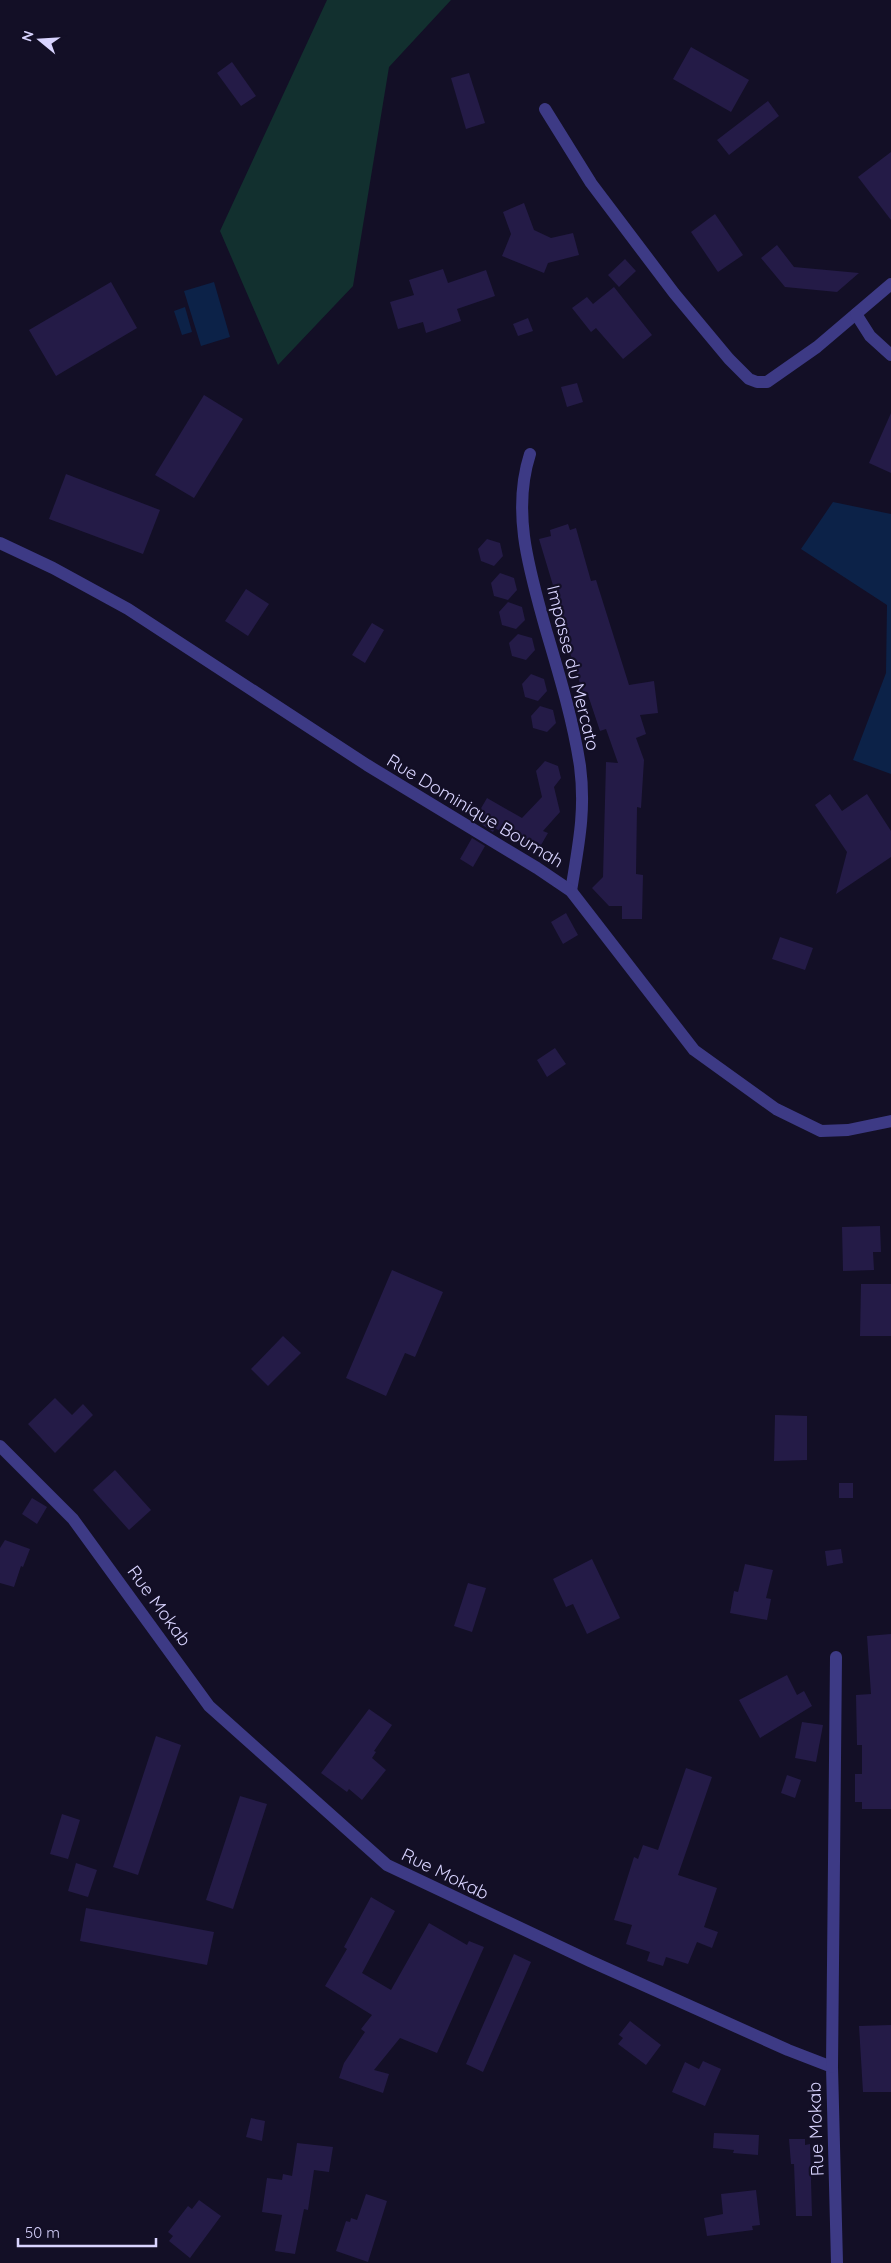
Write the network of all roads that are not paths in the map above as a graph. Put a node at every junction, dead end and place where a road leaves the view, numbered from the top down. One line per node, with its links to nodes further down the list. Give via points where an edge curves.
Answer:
1 (544, 109): 3 (street, via 591,183 680,300 748,379 767,382 817,347)
2 (891, 284): 3 (street)
3 (856, 314): 4 (street, via 870,336)
4 (891, 355)
5 (530, 454): 7 (street, Impasse du Mercato, via 522,498 523,539 580,766 584,814)
6 (0, 543): 7 (street, Rue Dominique Boumah, via 128,609 367,766)
7 (571, 891): 8 (street, Rue Dominique Boumah, via 694,1050 769,1104 821,1131)
8 (891, 1122)
9 (0, 1446): 11 (street, Rue Mokab, via 73,1519 209,1706 388,1865 590,1961 788,2050)
10 (836, 1656): 11 (street)
11 (832, 2066): 12 (street, Rue Mokab)
12 (837, 2263)

